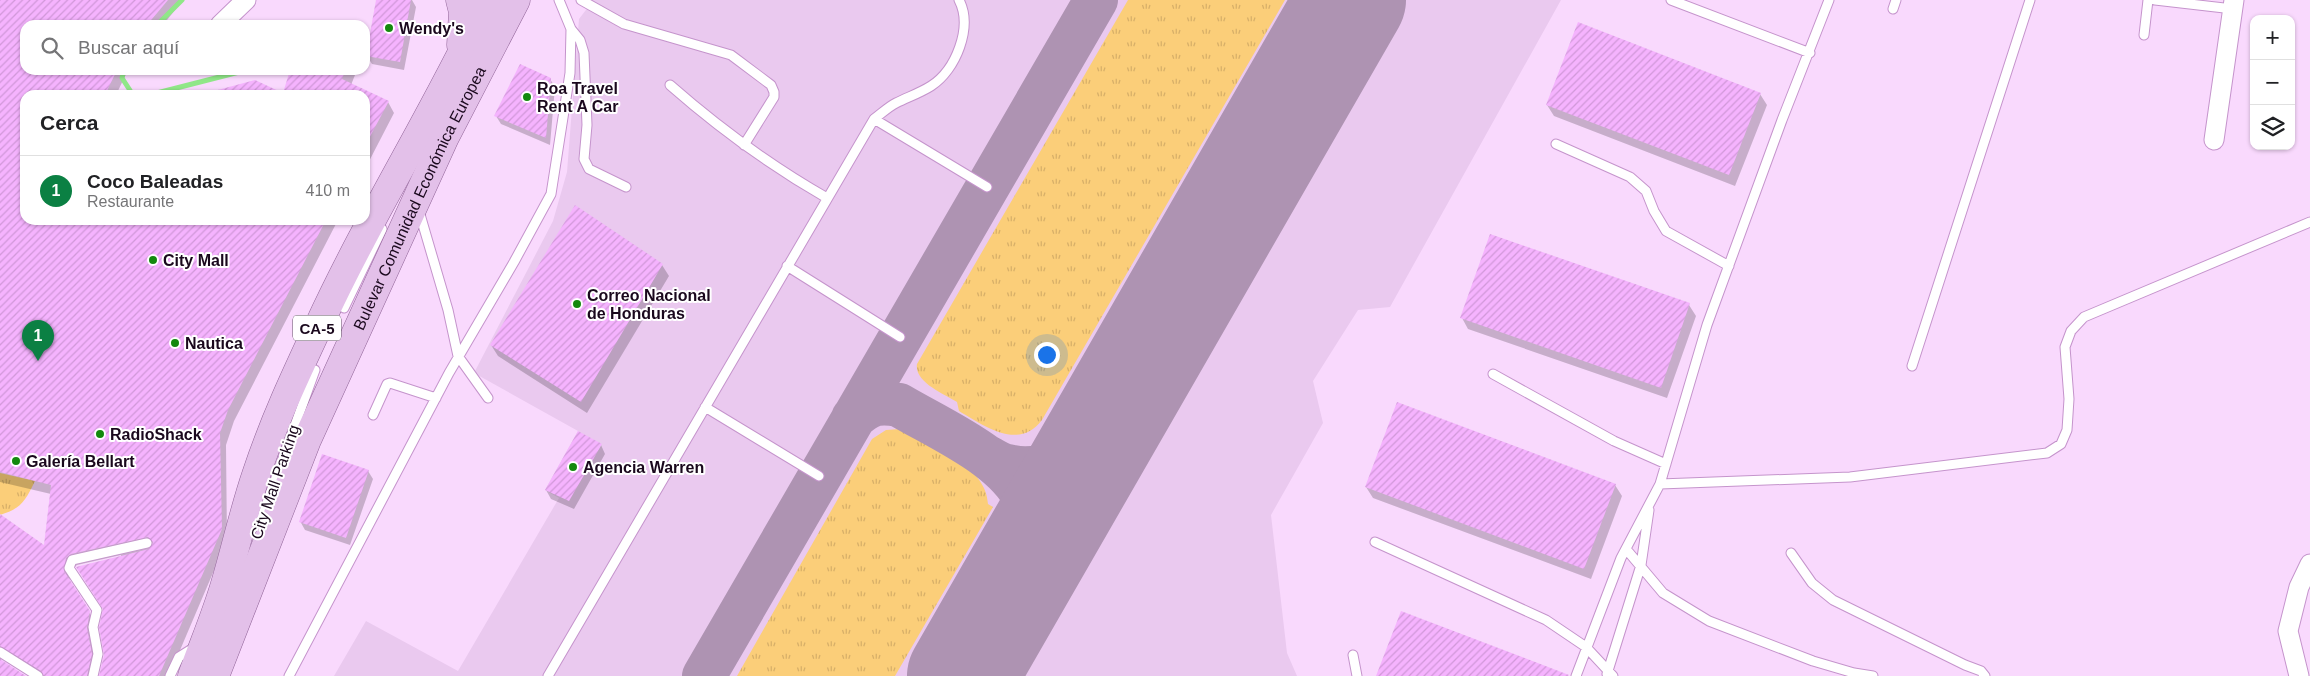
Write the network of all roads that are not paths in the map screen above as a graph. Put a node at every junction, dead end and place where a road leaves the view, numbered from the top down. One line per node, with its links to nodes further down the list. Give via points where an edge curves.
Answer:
1 (246, 0): 14 (street)
2 (460, 0): 18 (main road, via 463,12)
3 (488, 0): 18 (main road, Bulevar Comunidad Económica Europea / CA-5)
4 (516, 0): 27 (main road, Bulevar Comunidad Económica Europea / CA-5, via 438,143)
5 (559, 0): 15 (lane)
6 (581, 0): 23 (lane, via 624,24 731,55 771,85 774,97)
7 (959, 0): 20 (lane, via 965,19 962,41 949,68 932,86 895,104)
8 (1671, 0): 17 (lane)
9 (1829, 0): 17 (lane)
10 (2030, 0): 37 (lane)
11 (2148, 0): 16 (lane)
12 (2155, 0): 13 (lane)
13 (2233, 4): 21 (street)
14 (225, 20)
15 (571, 29): 25 (lane, via 580,40 584,53 588,110 584,159 589,169); 36 (lane, via 570,73 551,194)
16 (2144, 35)
17 (1810, 53): 33 (lane)
18 (459, 60): 29 (main road, Bulevar Comunidad Económica Europea / CA-5)
19 (670, 85): 23 (lane)
20 (874, 119): 24 (lane); 26 (lane)
21 (2214, 140)
22 (1556, 144): 33 (lane, via 1630,177 1646,191 1666,231)
23 (744, 145): 26 (lane, via 782,173)
24 (988, 186)
25 (626, 187)
26 (827, 198): 32 (lane)
27 (416, 200): 36 (lane); 56 (main road, Bulevar Comunidad Económica Europea / CA-5, via 307,440)
28 (386, 220): 34 (lane)
29 (370, 222)
30 (2310, 222): 46 (lane, via 2084,317 2071,331 2065,348 2069,399 2067,430 2061,444 2047,453 1850,477)
31 (368, 225): 57 (main road, Bulevar Comunidad Económica Europea / CA-5, via 319,324 274,426)
32 (787, 266): 35 (lane); 42 (lane)
33 (1729, 266): 44 (lane, via 1707,325)
34 (344, 308)
35 (900, 336)
36 (458, 356): 40 (lane); 41 (lane)
37 (1912, 366)
38 (315, 370): 48 (lane, City Mall Parking)
39 (1492, 374): 44 (lane, via 1614,441)
40 (436, 398): 43 (lane, via 390,383); 67 (lane)
41 (488, 398)
42 (705, 406): 45 (lane); 68 (lane)
43 (373, 415)
44 (1666, 464): 46 (lane)
45 (819, 476)
46 (1660, 484): 47 (lane)
47 (1650, 505): 51 (lane); 55 (lane)
48 (255, 538)
49 (1375, 542): 58 (lane, via 1546,620)
50 (147, 543): 63 (lane, via 72,560 69,564 97,610 93,627 98,654)
51 (1626, 549): 55 (lane); 58 (lane)
52 (1791, 554): 72 (lane, via 1812,583 1832,600 1981,671)
53 (251, 557): 56 (lane, City Mall Parking)
54 (2310, 564): 73 (street, via 2299,587 2288,631)
55 (1641, 565): 61 (lane); 71 (lane, via 1663,593 1709,621 1813,661)
56 (246, 597): 66 (main road, Bulevar Comunidad Económica Europea / CA-5)
57 (204, 642): 64 (lane, via 182,654); 65 (main road, Bulevar Comunidad Económica Europea / CA-5)
58 (1586, 647): 61 (lane); 70 (lane)
59 (0, 652): 62 (lane)
60 (1353, 655): 69 (lane)
61 (1609, 674)
62 (38, 676)
63 (93, 676)
64 (170, 676)
65 (192, 676)
66 (216, 676)
67 (289, 676)
68 (548, 676)
69 (1358, 676)
70 (1576, 676)
71 (1873, 676)
72 (1985, 676)
73 (2298, 676)

